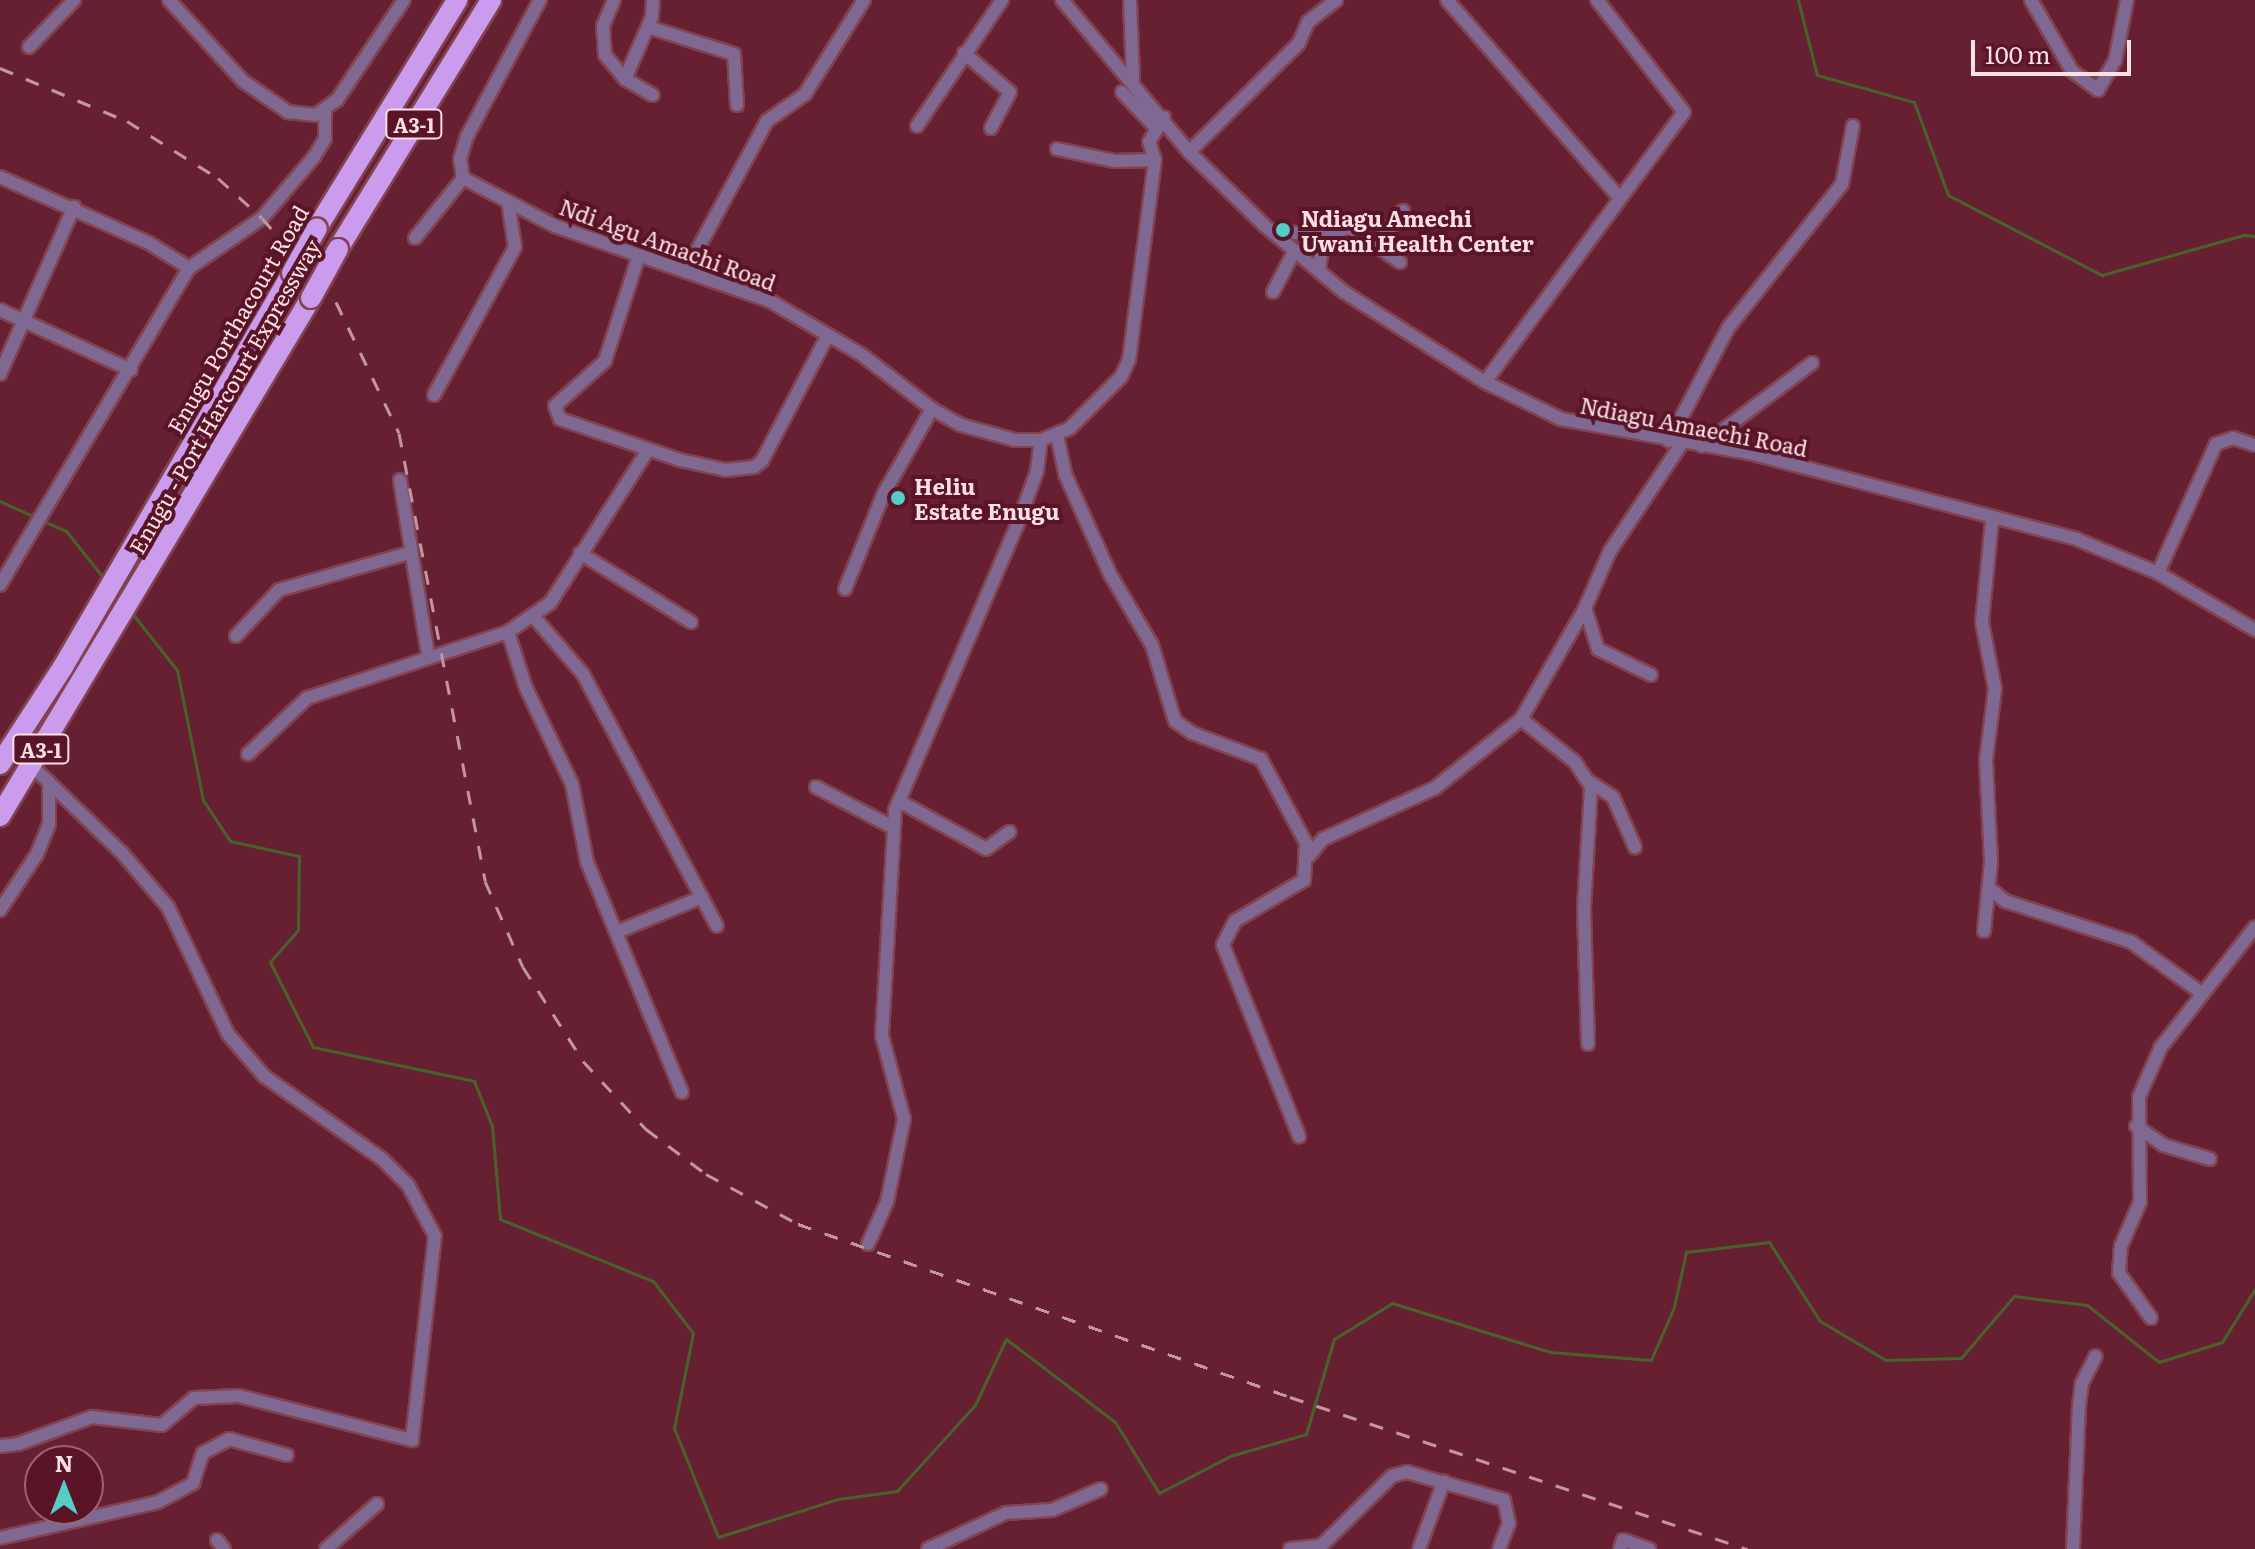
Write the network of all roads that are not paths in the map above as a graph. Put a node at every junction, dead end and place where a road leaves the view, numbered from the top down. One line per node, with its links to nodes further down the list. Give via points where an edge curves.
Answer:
1 (74, 0): 19 (street)
2 (169, 0): 26 (street, via 266,99 299,115)
3 (404, 0): 26 (street)
4 (457, 0): 86 (highway, Enugu Porthacourt Road / A3-1, bridge, via 317,228 63,667)
5 (491, 0): 87 (highway, Enugu - Port Harcourt Expressway / A3-1, bridge)
6 (540, 0): 36 (street, via 467,136 460,159)
7 (614, 0): 21 (street, via 603,26 604,50)
8 (653, 0): 18 (street)
9 (864, 0): 51 (street, via 805,94 767,121)
10 (1002, 0): 20 (street)
11 (1062, 0): 22 (street, Ndiagu Amaechi Road)
12 (1130, 0): 22 (street)
13 (1336, 0): 33 (street, via 1308,22 1299,43)
14 (1447, 0): 37 (street)
15 (1597, 0): 37 (street, via 1684,112)
16 (2031, 0): 17 (street, via 2072,71 2098,90 2115,61)
17 (2127, 0)
18 (648, 27): 21 (street); 25 (street, via 734,54)
19 (29, 47)
20 (964, 53): 28 (street); 30 (street, via 1010,92)
21 (625, 79): 24 (street)
22 (1133, 79): 27 (street, Ndiagu Amaechi Road)
23 (1122, 92): 31 (street)
24 (653, 95)
25 (737, 105)
26 (325, 112): 50 (street, via 325,139 262,218)
27 (1164, 117): 31 (street, Ndi Agu Amachi Road); 33 (street, Ndiagu Amaechi Road)
28 (917, 126)
29 (1853, 126): 65 (street, via 1842,184 1728,328)
30 (991, 128)
31 (1157, 129): 34 (street, Ndi Agu Amachi Road, via 1149,142)
32 (1057, 149): 34 (street, via 1114,161)
33 (1189, 152): 42 (street, Ndiagu Amaechi Road)
34 (1155, 160): 63 (street, Ndi Agu Amachi Road, via 1129,360 1089,413)
35 (0, 177): 39 (street)
36 (463, 178): 38 (street, Ndi Agu Amachi Road); 45 (street)
37 (1619, 197): 60 (street)
38 (508, 202): 48 (street, Ndi Agu Amachi Road); 61 (street, via 515,247)
39 (74, 207): 50 (street); 55 (street)
40 (1403, 211): 46 (street)
41 (1355, 213): 43 (street)
42 (1265, 226): 44 (street); 47 (street, Ndiagu Amaechi Road)
43 (1349, 227): 44 (street); 46 (street)
44 (1323, 237): 52 (street)
45 (415, 238)
46 (1377, 245): 49 (street)
47 (1295, 250): 52 (street, Ndiagu Amaechi Road); 53 (street)
48 (638, 258): 51 (street, Ndi Agu Amachi Road); 68 (street, via 605,361 555,406 555,414)
49 (1400, 262)
50 (189, 268): 58 (street)
51 (687, 269): 56 (street, Ndi Agu Amachi Road, via 770,301)
52 (1319, 271): 60 (street, Ndiagu Amaechi Road)
53 (1273, 292)
54 (0, 310): 55 (street)
55 (26, 320): 58 (street); 59 (street)
56 (828, 335): 62 (street, Ndi Agu Amachi Road); 68 (street, via 762,461 754,467 726,470)
57 (1812, 363): 67 (street)
58 (131, 370): 74 (street)
59 (0, 374)
60 (1485, 382): 65 (street, Ndiagu Amaechi Road, via 1561,419)
61 (434, 395)
62 (932, 409): 64 (street, Ndi Agu Amachi Road, via 961,425 1015,440); 75 (street, via 884,493)
63 (1057, 435): 64 (street, Ndi Agu Amachi Road); 95 (street, via 1065,474 1110,574 1152,645 1175,721 1192,733 1261,759)
64 (1041, 440): 91 (street, via 1037,471 1017,526)
65 (1676, 442): 67 (street, Ndiagu Amaechi Road); 76 (street, via 1610,551)
66 (2255, 445): 73 (street, via 2233,438 2216,444)
67 (1702, 446): 70 (street, Ndiagu Amaechi Road, via 1753,454)
68 (648, 450): 72 (street)
69 (400, 480): 71 (street)
70 (1992, 520): 73 (street, Ndiagu Amaechi Road, via 2076,539); 99 (street, via 1982,622 1995,689 1986,760)
71 (409, 553): 81 (street, via 279,590); 82 (street)
72 (580, 553): 77 (street, via 550,603); 78 (street)
73 (2158, 573): 79 (street, Ndiagu Amaechi Road)
74 (0, 585)
75 (845, 589)
76 (1585, 608): 83 (street, via 1598,649); 84 (street)
77 (534, 617): 80 (street); 100 (street, via 583,674)
78 (691, 622)
79 (2255, 630)
80 (508, 632): 82 (street); 105 (street, via 526,688 572,784 587,862)
81 (236, 636)
82 (428, 655): 85 (street, via 307,698)
83 (1651, 675)
84 (1521, 719): 89 (street, via 1575,762); 96 (street, via 1435,788)
85 (248, 754)
86 (0, 764)
87 (31, 765): 88 (street); 92 (highway, Enugu - Port Harcourt Expressway / A3-1)
88 (49, 782): 101 (street, via 49,824 37,854); 115 (street, via 168,907 228,1034 264,1076 382,1159 408,1185 435,1236 412,1440 239,1396 194,1398 162,1425 92,1417)
89 (1590, 782): 97 (street, via 1613,797); 107 (street, via 1584,908)
90 (816, 787): 93 (street)
91 (899, 801): 93 (street); 94 (street, via 986,849)
92 (0, 816)
93 (894, 828): 112 (street, via 882,1036 904,1119 887,1202)
94 (1009, 832)
95 (1303, 835): 96 (street); 98 (street)
96 (1323, 839): 98 (street)
97 (1635, 847)
98 (1309, 856): 110 (street, via 1304,880 1235,921 1223,945)
99 (1989, 888): 104 (street); 106 (street, via 2005,901 2131,942)
100 (702, 897): 102 (street); 105 (street)
101 (0, 910)
102 (717, 926)
103 (2255, 927): 106 (street)
104 (1984, 931)
105 (617, 932): 108 (street)
106 (2200, 992): 109 (street, via 2149,1065)
107 (1588, 1044)
108 (682, 1092)
109 (2136, 1126): 111 (street, via 2163,1145); 113 (street, via 2140,1202 2121,1246 2119,1273)
110 (1299, 1136)
111 (2210, 1159)
112 (868, 1244)
113 (2151, 1318)
114 (2096, 1356): 131 (street, via 2082,1383 2079,1406)
115 (0, 1446)
116 (287, 1455): 121 (street, via 229,1439 203,1453 193,1483 168,1498 98,1519)
117 (1444, 1481): 120 (street, via 1407,1472 1392,1476); 127 (street); 128 (street, via 1504,1500 1509,1523)
118 (1101, 1489): 124 (street, via 1052,1510 1006,1513)
119 (377, 1504): 122 (street)
120 (1337, 1535): 125 (street, via 1321,1546); 126 (street)
121 (0, 1538)
122 (343, 1544): 123 (street)
123 (326, 1549)
124 (928, 1549)
125 (1290, 1549)
126 (1333, 1549)
127 (1419, 1549)
128 (1499, 1549)
129 (1620, 1549): 130 (street, via 1623,1540)
130 (1649, 1549)
131 (2073, 1549)

